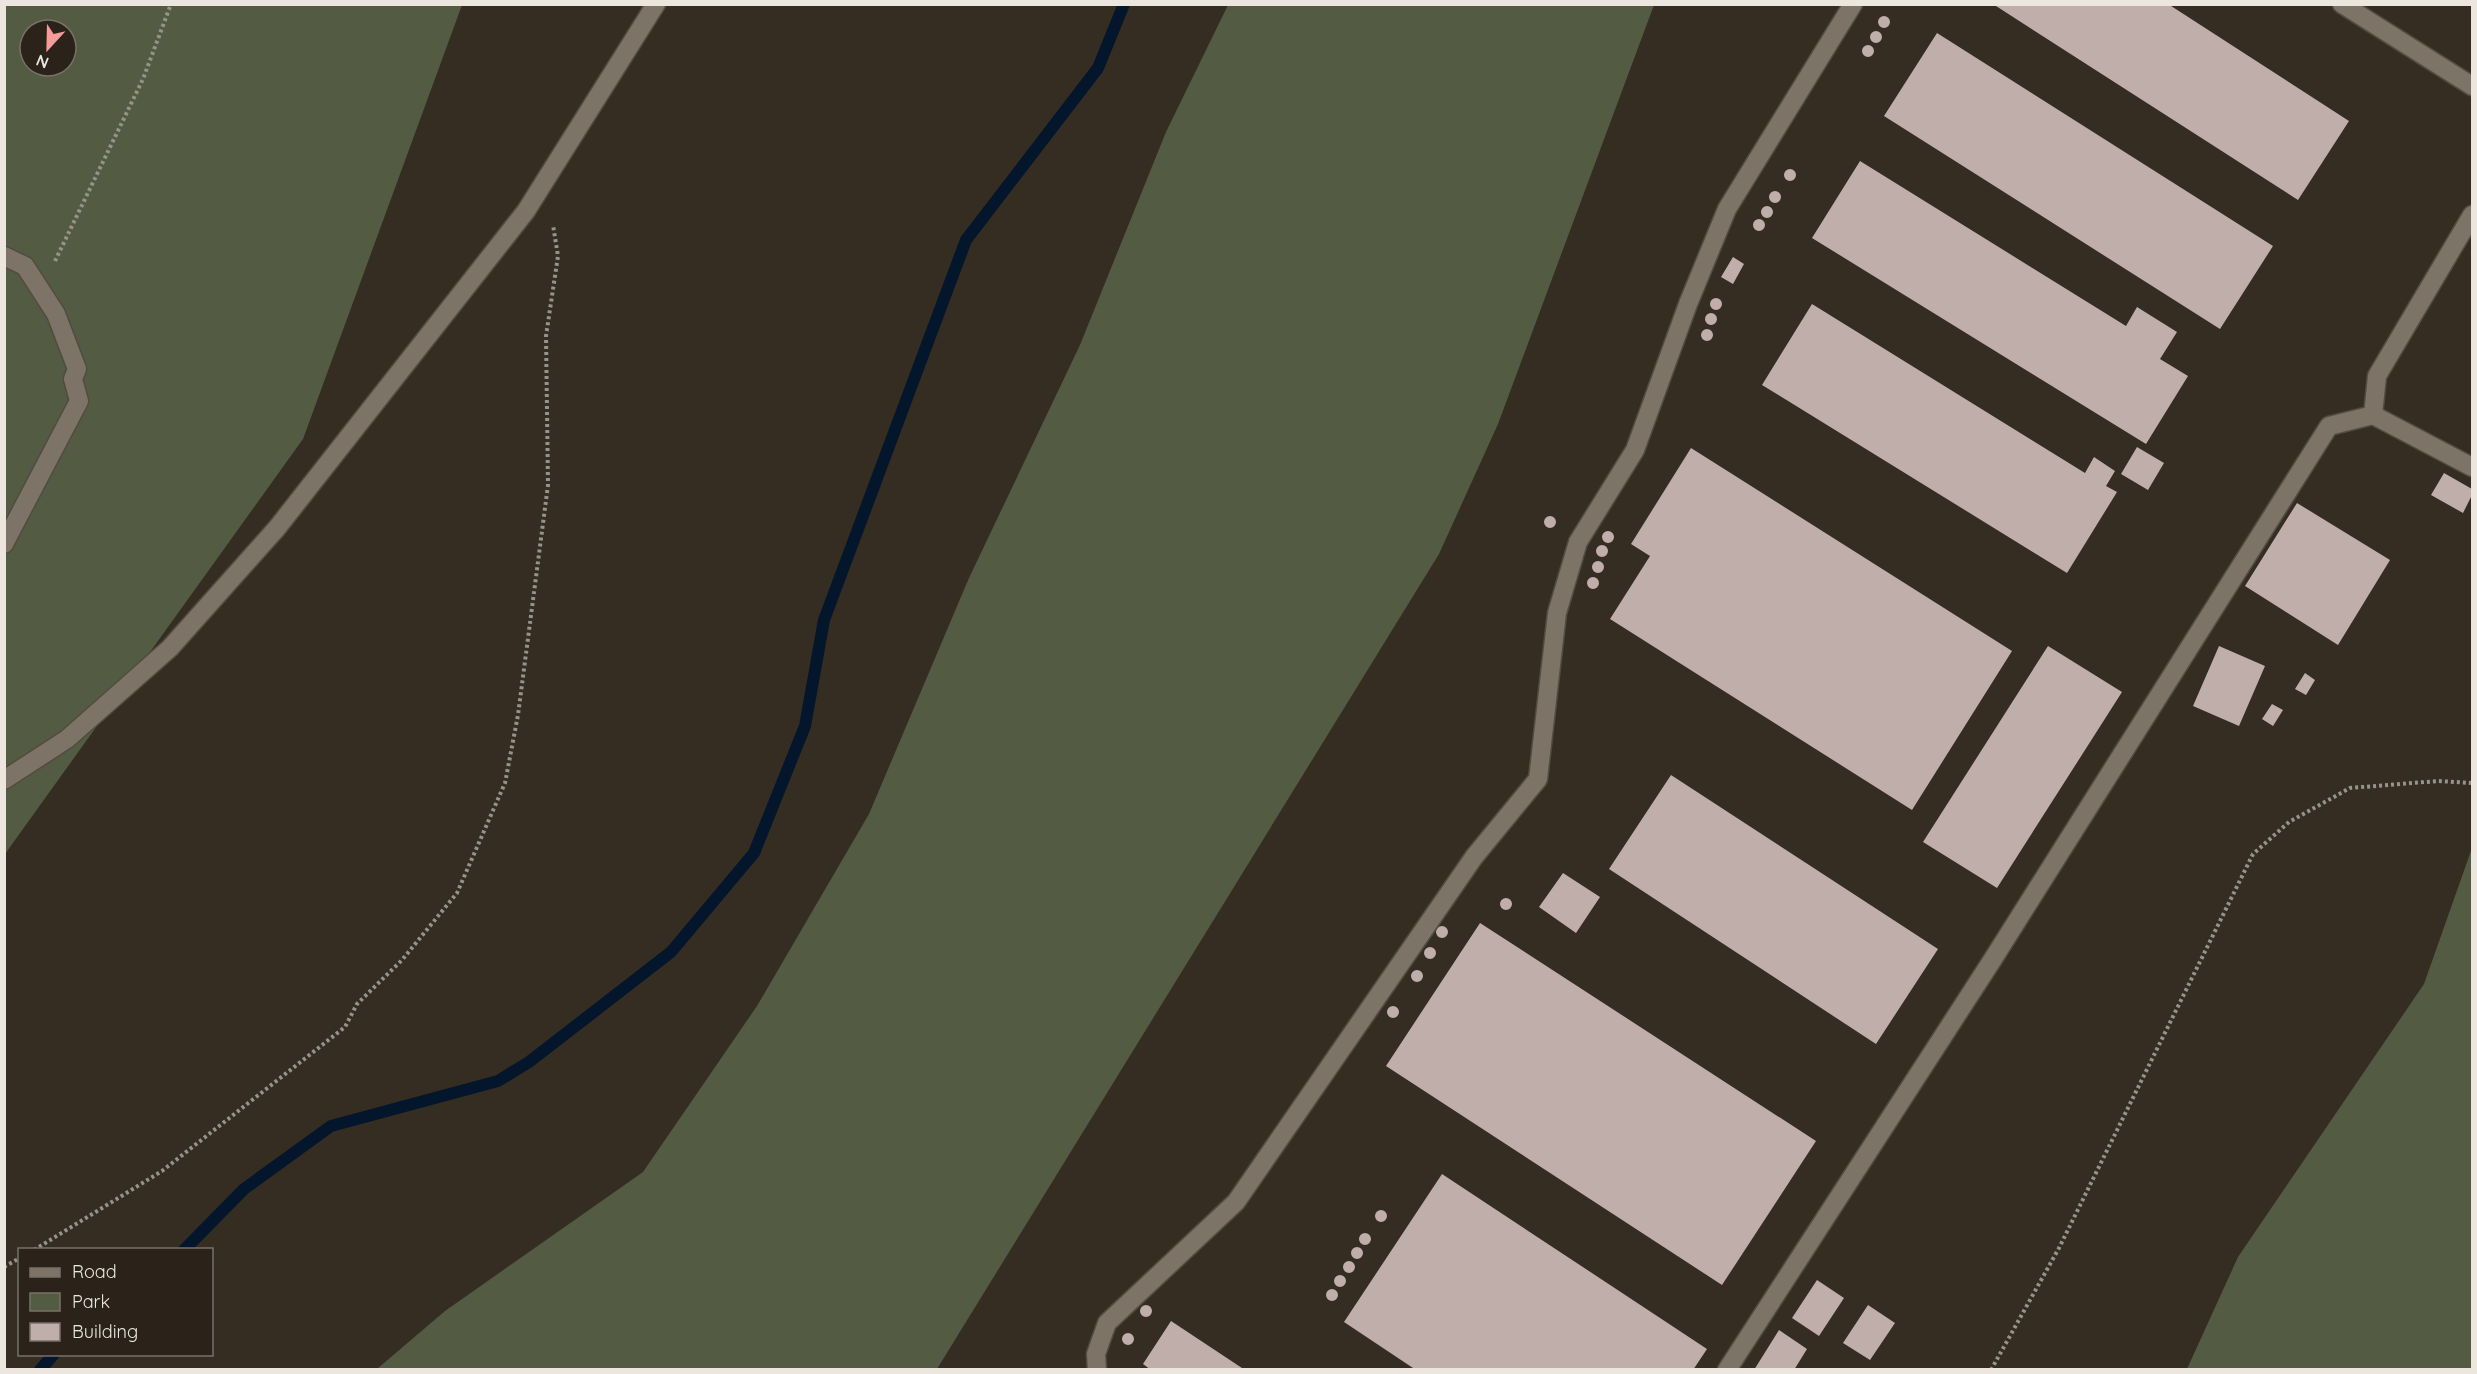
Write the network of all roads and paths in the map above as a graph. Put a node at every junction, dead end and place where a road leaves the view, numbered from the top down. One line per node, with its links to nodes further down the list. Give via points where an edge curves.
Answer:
1 (171, 4): 9 (path, via 143,80)
2 (656, 4): 6 (street)
3 (1853, 4): 18 (street, via 1726,209 1635,450 1578,542 1557,613 1538,779 1474,857 1236,1202 1107,1323)
4 (2342, 4): 5 (street)
5 (2472, 86)
6 (545, 180): 13 (street, via 526,211 277,528 170,648 67,739); 15 (path, via 558,256 546,336 548,485 518,715 505,783 458,893 402,960 357,1004 345,1027 162,1171)
7 (2472, 215): 10 (street, via 2377,376)
8 (4, 256): 9 (street, via 25,266)
9 (42, 292): 12 (street, via 56,314 77,369 73,379 79,401)
10 (2373, 415): 11 (street); 20 (street, via 2330,426)
11 (2472, 467)
12 (4, 544)
13 (4, 780)
14 (2472, 783): 21 (path, via 2438,781 2350,788 2289,822 2253,854 2059,1248)
15 (37, 1248)
16 (18, 1259): 17 (path)
17 (4, 1267)
18 (1096, 1362): 19 (street)
19 (1083, 1370)
20 (1727, 1370)
21 (1991, 1370)

